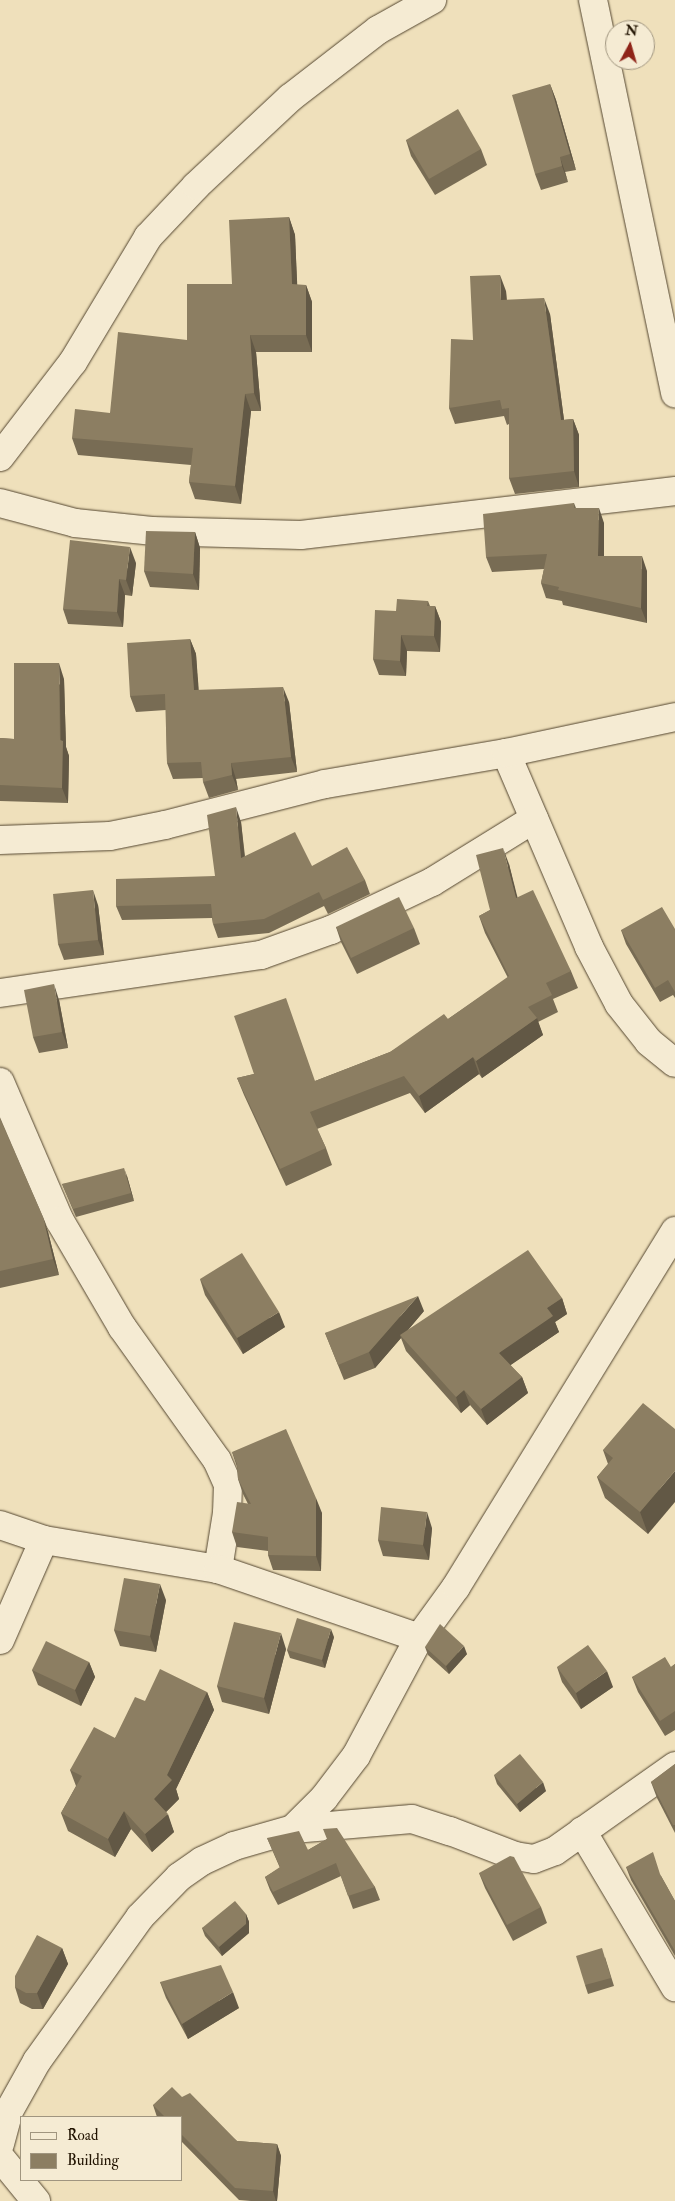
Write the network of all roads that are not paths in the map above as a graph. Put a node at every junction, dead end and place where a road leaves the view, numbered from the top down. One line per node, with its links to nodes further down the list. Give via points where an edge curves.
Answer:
1 (432, 0): 4 (street, via 378,30 290,98 148,237 73,362)
2 (593, 0): 3 (street)
3 (675, 394)
4 (0, 457)
5 (675, 491): 6 (street, via 301,535 152,532 74,523)
6 (0, 503)
7 (675, 717): 8 (street)
8 (506, 753): 9 (street); 10 (street, via 325,784 110,836)
9 (534, 819): 11 (street, via 432,882 331,930 261,955); 12 (street, via 589,947 619,1004 649,1042)
10 (0, 840)
11 (0, 993)
12 (675, 1063)
13 (0, 1082): 17 (street, via 60,1221 122,1327 217,1460 228,1485)
14 (675, 1231): 18 (street, via 456,1587)
15 (0, 1524): 16 (street)
16 (44, 1540): 17 (street); 19 (street)
17 (218, 1569): 18 (street)
18 (419, 1638): 21 (street, via 356,1756 324,1798)
19 (0, 1640)
20 (675, 1766): 22 (street)
21 (293, 1829): 22 (street, via 412,1819 516,1856 534,1859 555,1851); 24 (street, via 234,1846 202,1861 178,1878 140,1917 37,2061 10,2111)
22 (582, 1832): 23 (street)
23 (675, 1987)
24 (0, 2144)
25 (0, 2157): 26 (street)
26 (36, 2201)

